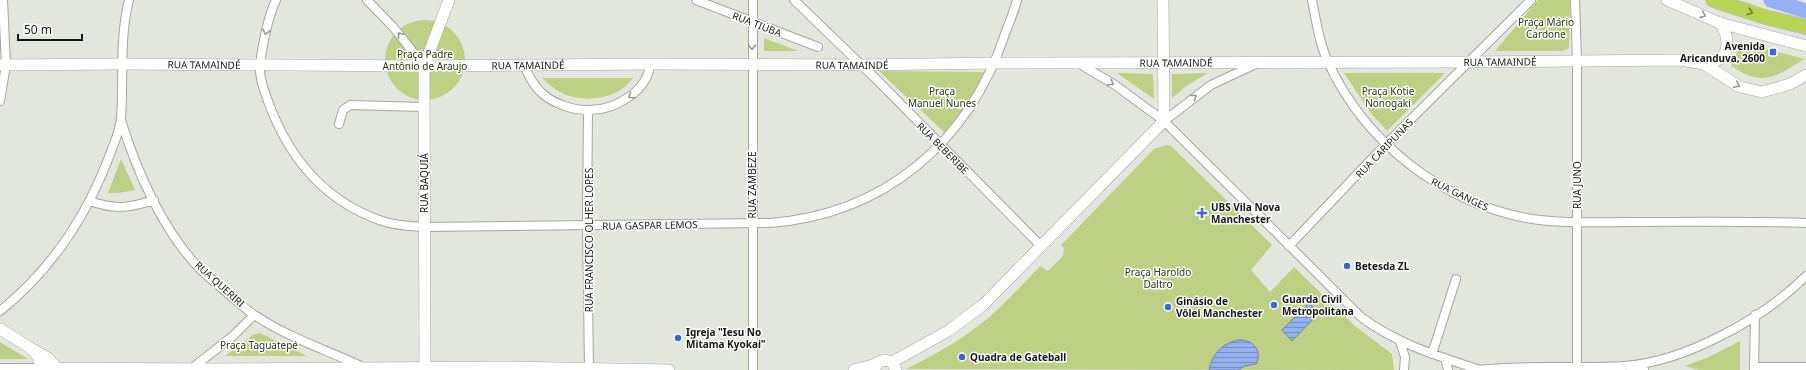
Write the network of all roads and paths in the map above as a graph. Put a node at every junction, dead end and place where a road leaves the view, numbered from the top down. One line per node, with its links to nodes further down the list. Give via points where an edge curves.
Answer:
1 (3, 0): 31 (street)
2 (129, 0): 28 (street, via 124,26)
3 (276, 0): 32 (street, one-way to 32)
4 (367, 0): 35 (street, one-way to 4, via 394,28)
5 (449, 0): 35 (street, RUA BAQUIÁ)
6 (696, 0): 16 (street, RUA TIÚBA)
7 (753, 0): 16 (street, RUA ZAMBEZE)
8 (794, 0): 36 (street, RUA BEBERIBE)
9 (1017, 0): 26 (street, RUA GASPAR LEMOS)
10 (1163, 0): 22 (street)
11 (1312, 0): 24 (street, RUA GANGES)
12 (1530, 0): 25 (street, RUA CARIPUNAS)
13 (1575, 0): 21 (street, RUA JUNO)
14 (1667, 0): 17 (street, one-way to 17)
15 (1713, 0): 18 (highway, one-way to 18)
16 (753, 23): 20 (street, RUA TIÚBA); 34 (street, RUA ZAMBEZE, one-way to 34)
17 (1720, 23): 19 (street); 30 (street, via 1728,39 1726,48 1717,61)
18 (1806, 27)
19 (1806, 46)
20 (818, 47)
21 (1577, 61): 25 (street, RUA TAMAINDÉ); 30 (street, RUA TAMAINDÉ, via 1680,60); 48 (street, RUA JUNO)
22 (1163, 62): 23 (street, RUA TAMAINDÉ); 27 (street, RUA TAMAINDÉ); 42 (street)
23 (1260, 62): 24 (street, RUA TAMAINDÉ); 42 (street, one-way to 23, via 1211,85)
24 (1328, 62): 25 (street, RUA TAMAINDÉ); 44 (street, RUA GANGES, via 1353,103)
25 (1469, 62): 44 (street, RUA CARIPUNAS)
26 (994, 63): 27 (street, RUA TAMAINDÉ); 36 (street, RUA TAMAINDÉ); 45 (street, RUA GASPAR LEMOS, via 970,107)
27 (1077, 63): 42 (street, one-way to 42, via 1115,85)
28 (122, 64): 31 (street, RUA TAMAINDÉ); 32 (street, RUA TAMAINDÉ); 41 (street)
29 (650, 64): 33 (street, RUA TAMAINDÉ); 34 (street, RUA TAMAINDÉ); 40 (street, one-way to 40, via 646,80 637,91 612,106)
30 (1704, 64): 37 (street, one-way to 37, via 1740,87 1762,92 1790,84)
31 (3, 65): 38 (street)
32 (260, 65): 35 (street, RUA TAMAINDÉ); 52 (street, RUA GASPAR LEMOS, via 276,123 288,147 312,177 366,215 399,226)
33 (524, 65): 35 (street, RUA TAMAINDÉ); 40 (street, via 532,81 544,95 569,107)
34 (752, 65): 36 (street, RUA TAMAINDÉ); 50 (street, RUA ZAMBEZE)
35 (424, 66): 39 (street, RUA BAQUIÁ)
36 (862, 66): 45 (street, RUA BEBERIBE)
37 (1806, 75)
38 (0, 101)
39 (424, 107): 43 (street, via 350,105 343,110); 52 (street, RUA BAQUIÁ)
40 (588, 111): 51 (street, RUA FRANCISCO OLHER LOPES)
41 (121, 120): 46 (street, RUA QUERIRI); 47 (street)
42 (1164, 121): 53 (street); 54 (street)
43 (340, 124)
44 (1386, 144): 48 (street, RUA GANGES, via 1419,173 1475,203 1527,218); 54 (street, RUA CARIPUNAS)
45 (940, 145): 50 (street, RUA GASPAR LEMOS, via 902,178 839,210 787,222); 53 (street, RUA BEBERIBE)
46 (154, 200): 47 (street, via 115,208); 58 (street, RUA QUERIRI, via 175,236 200,268)
47 (90, 201): 57 (street, via 53,258 34,280)
48 (1576, 222): 49 (street, RUA GANGES); 71 (street, RUA JUNO)
49 (1806, 223)
50 (752, 224): 51 (street, RUA GASPAR LEMOS); 81 (street, RUA ZAMBEZE)
51 (587, 226): 52 (street, RUA GASPAR LEMOS); 76 (street, RUA FRANCISCO OLHER LOPES)
52 (424, 227): 75 (street, RUA BAQUIÁ)
53 (1040, 245): 65 (street, via 983,305)
54 (1289, 246): 61 (street, via 1361,317)
55 (1806, 276): 59 (street)
56 (1456, 279): 63 (street)
57 (0, 311)
58 (254, 315): 73 (street, via 233,336); 74 (street, RUA QUERIRI, via 296,338)
59 (1755, 315): 66 (street, via 1688,350 1659,360); 77 (street)
60 (0, 330): 62 (street)
61 (1400, 342): 63 (street); 83 (street, via 1405,357)
62 (32, 349): 70 (street); 72 (street, via 48,358)
63 (1432, 354): 64 (street)
64 (1445, 358): 84 (street); 85 (street)
65 (894, 366): 67 (street, via 882,360)
66 (1625, 366): 71 (street); 86 (street)
67 (875, 367): 82 (street)
68 (1806, 367): 77 (street)
69 (0, 368): 70 (street)
70 (42, 368): 72 (street)
71 (1576, 368): 85 (street)
72 (57, 369): 73 (street)
73 (191, 369): 78 (street)
74 (367, 369): 75 (street); 78 (street)
75 (425, 369): 76 (street)
76 (589, 369): 79 (street)
77 (1754, 369)
78 (209, 370)
79 (660, 370): 80 (street)
80 (669, 370)
81 (753, 370)
82 (854, 370)
83 (1404, 370)
84 (1448, 370)
85 (1480, 370)
86 (1644, 370)

